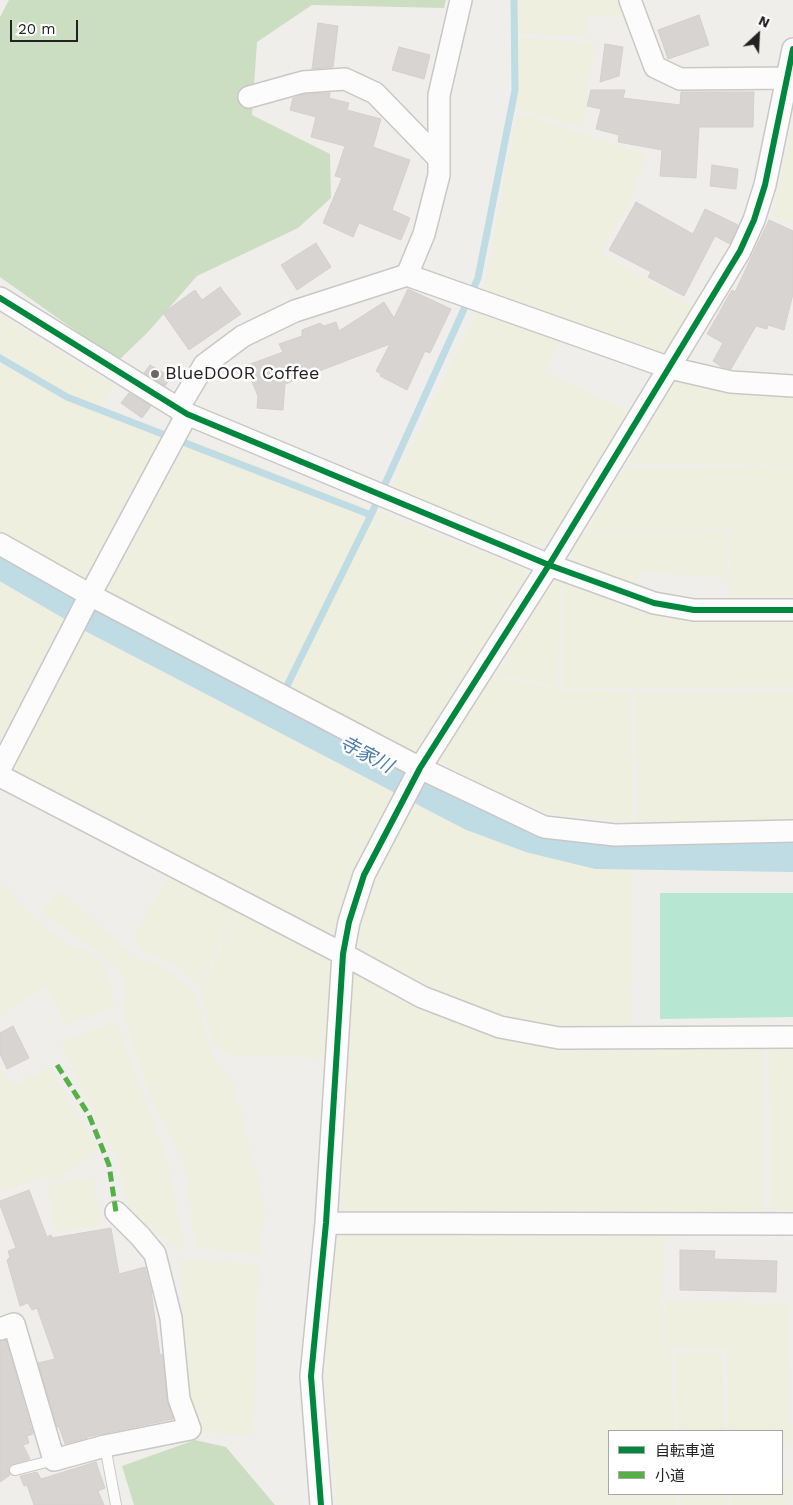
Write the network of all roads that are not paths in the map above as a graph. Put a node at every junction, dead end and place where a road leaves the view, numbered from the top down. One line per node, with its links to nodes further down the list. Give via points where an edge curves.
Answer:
1 (461, 0): 6 (street, via 439,95)
2 (630, 0): 4 (street, via 655,67 680,79)
3 (793, 49): 4 (street)
4 (790, 78): 9 (street, via 754,220 740,251)
5 (249, 97): 6 (street, via 303,82 345,79 375,93)
6 (439, 159): 7 (street, via 439,175 424,234)
7 (407, 275): 9 (street); 11 (street, via 295,311 243,336 204,365)
8 (0, 298): 11 (street)
9 (670, 368): 10 (street, via 732,382); 13 (street)
10 (793, 386)
11 (182, 412): 13 (street); 14 (street)
12 (0, 544): 14 (street)
13 (549, 565): 15 (street, via 624,593 694,610); 16 (street)
14 (90, 595): 16 (street); 17 (street)
15 (793, 610)
16 (420, 768): 19 (street, via 544,827 615,835); 20 (street, via 364,875)
17 (0, 769)
18 (0, 776): 20 (street)
19 (793, 831)
20 (343, 954): 21 (street, via 431,1001 500,1027 559,1038); 23 (street)
21 (793, 1037)
22 (116, 1212): 26 (street, via 155,1254 171,1318 178,1399 190,1429)
23 (326, 1223): 24 (street); 30 (street, via 311,1376)
24 (793, 1224)
25 (0, 1329): 27 (street, via 14,1324)
26 (105, 1446): 27 (street); 29 (lane)
27 (54, 1460): 28 (lane)
28 (15, 1470)
29 (116, 1505)
30 (321, 1505)

